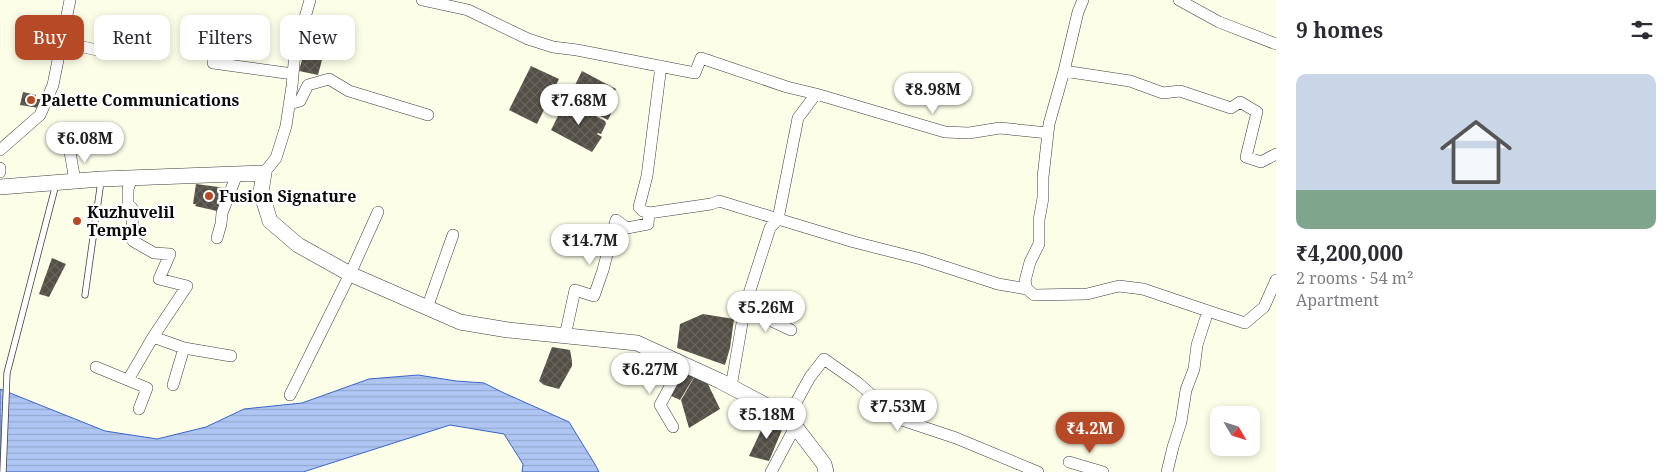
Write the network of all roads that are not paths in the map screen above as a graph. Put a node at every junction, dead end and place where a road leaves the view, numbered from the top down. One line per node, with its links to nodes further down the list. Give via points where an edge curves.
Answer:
1 (70, 0): 6 (street)
2 (310, 0): 12 (street, via 295,52)
3 (422, 0): 10 (street, via 468,10 528,39 553,47)
4 (1083, 0): 11 (street)
5 (1179, 0): 7 (street, via 1220,22)
6 (66, 15)
7 (1276, 44)
8 (57, 60): 17 (street, via 53,85 40,114)
9 (212, 63): 12 (street)
10 (661, 66): 13 (street, via 695,73 701,58); 28 (street, via 647,176 639,207)
11 (1064, 72): 16 (street); 19 (street, via 1130,81 1163,93 1180,91 1231,108 1240,102 1257,112 1246,157 1261,162)
12 (293, 74): 14 (street)
13 (816, 94): 16 (street, via 945,132 969,133 1000,128); 29 (street, via 798,118)
14 (289, 104): 15 (street, via 300,101 308,85 329,79 349,91); 20 (street, via 276,158)
15 (428, 115)
16 (1048, 133): 34 (street, via 1039,244 1030,262 1025,281)
17 (0, 150)
18 (70, 152): 24 (street)
19 (1276, 154)
20 (264, 173): 21 (street); 32 (street, via 261,192 270,221 298,245)
21 (237, 174): 22 (street); 31 (street, via 222,213)
22 (132, 177): 23 (street); 40 (street, via 128,189 128,204 132,208 132,241 154,253 170,254 159,279 187,286)
23 (102, 178): 24 (street); 35 (lane)
24 (75, 181): 25 (street)
25 (57, 182): 26 (street); 54 (lane, via 7,373)
26 (0, 187)
27 (378, 212): 32 (street)
28 (649, 213): 29 (street, via 719,201); 41 (street, via 648,224 627,228 616,220 594,296 574,290)
29 (778, 218): 34 (street, via 989,282); 38 (street, via 764,243)
30 (453, 235): 36 (street)
31 (217, 238)
32 (350, 274): 36 (street); 49 (street)
33 (1276, 280): 37 (street, via 1264,307 1245,323)
34 (1027, 289): 37 (street, via 1034,295 1087,294 1119,286 1143,289)
35 (85, 295)
36 (427, 308): 41 (street, via 460,322)
37 (1208, 311): 59 (street)
38 (743, 316): 39 (street, via 757,314); 48 (street)
39 (791, 330)
40 (153, 336): 42 (street); 46 (street)
41 (565, 336): 44 (street, via 637,343)
42 (184, 348): 43 (street); 47 (street)
43 (231, 356)
44 (682, 364): 48 (street); 52 (street, via 660,405)
45 (96, 367): 46 (street)
46 (128, 380): 50 (street, via 147,388)
47 (173, 384)
48 (731, 386): 51 (street)
49 (290, 395)
50 (139, 409)
51 (792, 422): 55 (street); 56 (street, via 824,464); 57 (street, via 810,377 824,359 899,418)
52 (673, 427)
53 (1069, 462): 58 (street)
54 (3, 472)
55 (770, 472)
56 (826, 472)
57 (1038, 472)
58 (1103, 472)
59 (1167, 472)

